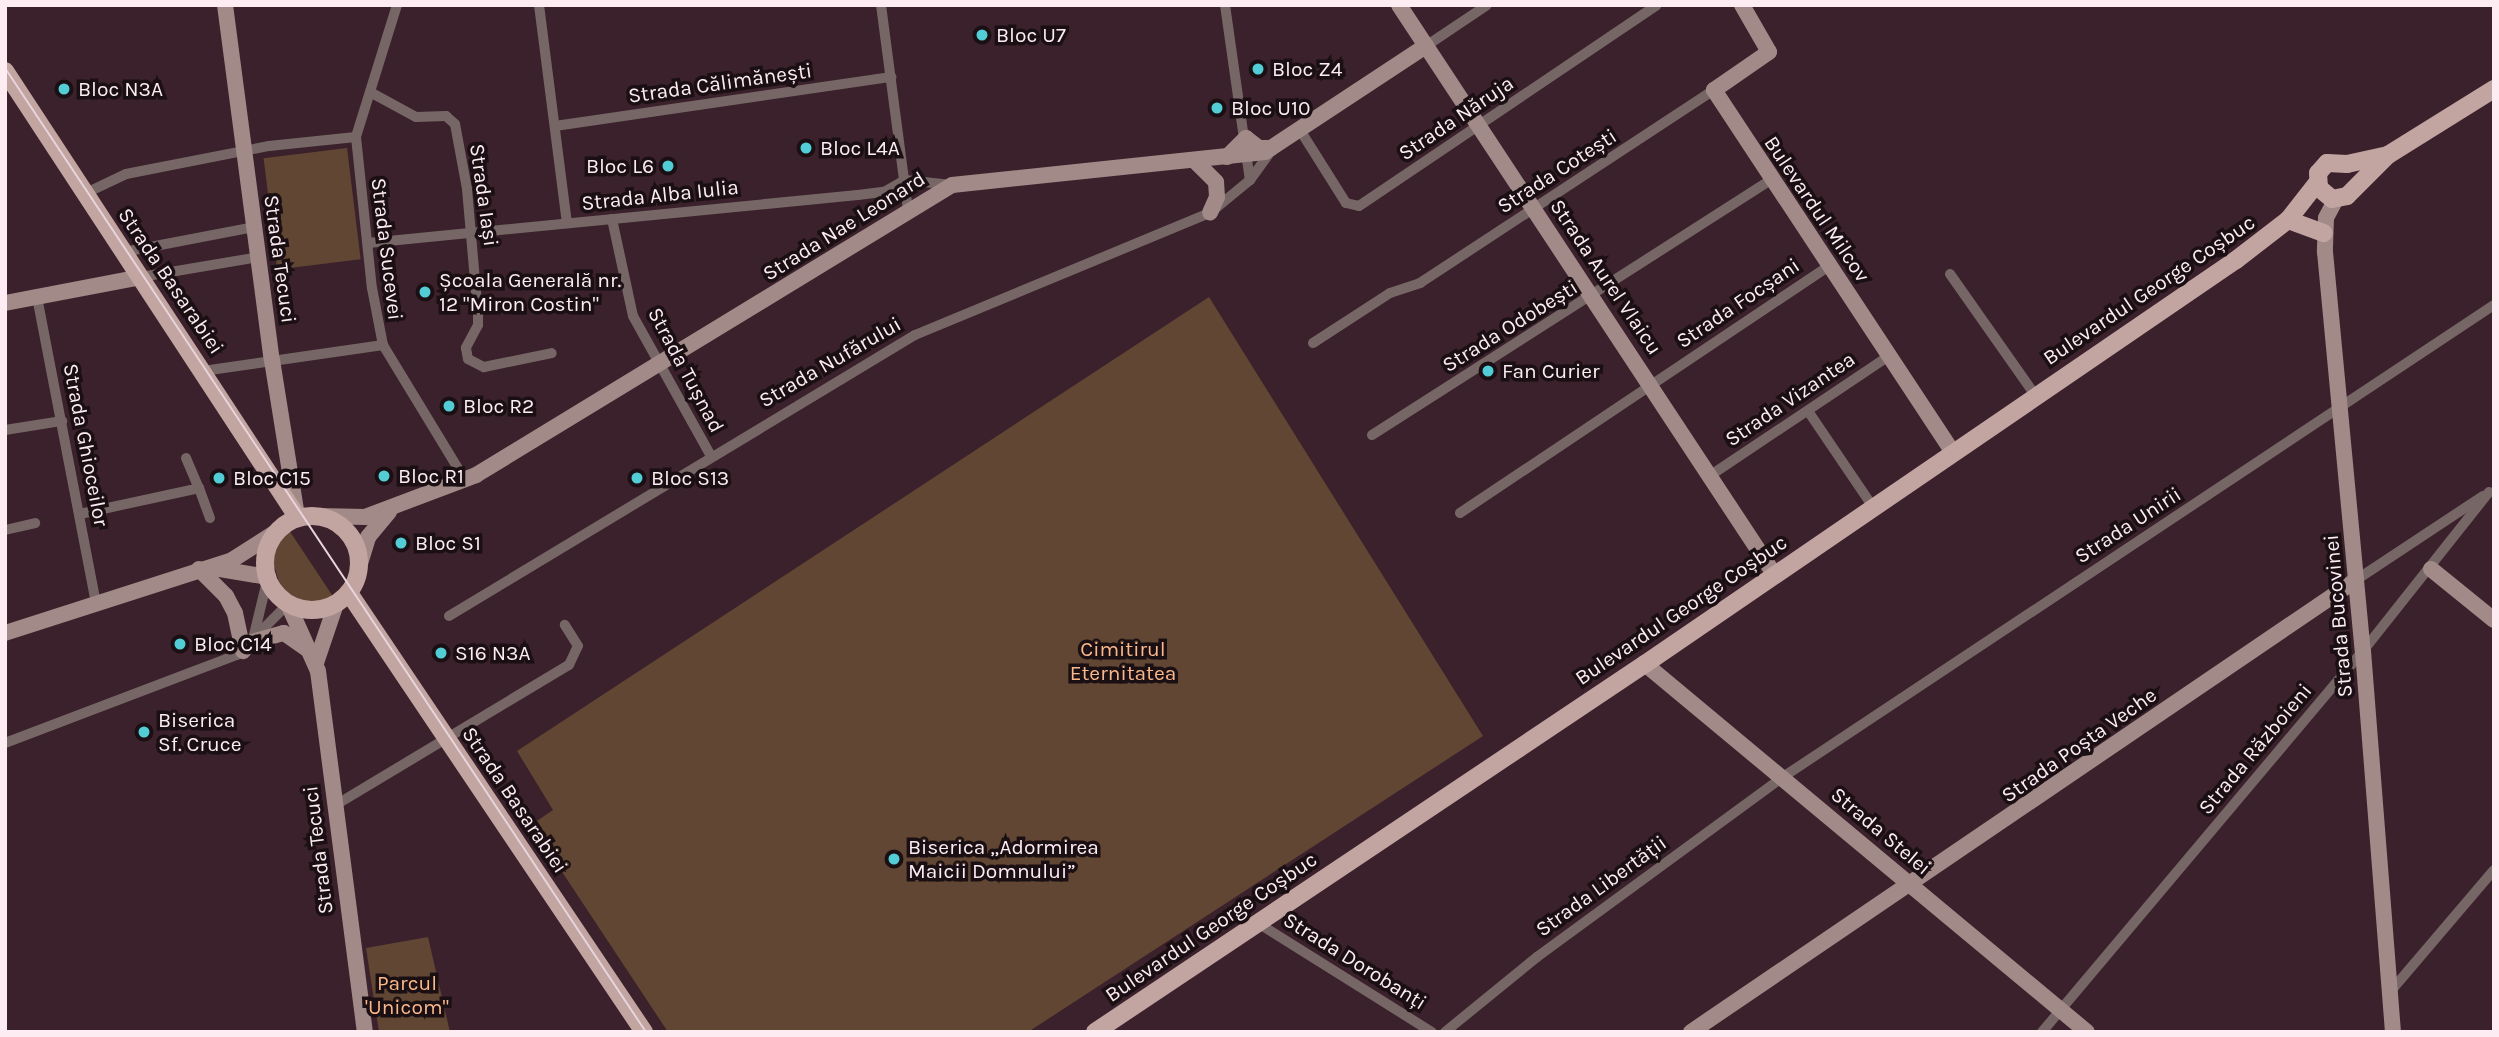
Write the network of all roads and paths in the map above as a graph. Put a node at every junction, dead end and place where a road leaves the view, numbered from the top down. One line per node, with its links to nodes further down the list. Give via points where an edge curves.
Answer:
1 (225, 5): 22 (street, Strada Tecuci)
2 (397, 5): 15 (street, Strada Sucevei)
3 (539, 5): 16 (street)
4 (881, 5): 12 (street)
5 (1225, 5): 20 (street)
6 (1399, 5): 10 (street, Strada Aurel Vlaicu)
7 (1487, 5): 10 (street)
8 (1657, 5): 17 (street, Strada Năruja)
9 (1742, 5): 14 (street, via 1769,52)
10 (1426, 46): 17 (street, Strada Aurel Vlaicu); 18 (street, Strada Nae Leonard)
11 (5, 71): 33 (main road, Strada Basarabiei)
12 (891, 77): 16 (street, Strada Călimănești); 29 (street)
13 (2494, 89): 24 (main road, Bulevardul George Coșbuc)
14 (1714, 90): 28 (street, Bulevardul Milcov); 35 (street, Strada Cotești)
15 (370, 92): 19 (street, Strada Sucevei); 42 (street, Strada Iași, via 416,117 452,120)
16 (555, 126): 40 (street)
17 (1479, 126): 18 (street, Strada Năruja, via 1355,206 1346,203); 35 (street, Strada Aurel Vlaicu)
18 (1300, 130): 21 (street, Strada Nae Leonard)
19 (356, 136): 22 (street); 44 (street, Strada Sucevei)
20 (1246, 138): 21 (street, via 1259,148); 23 (street); 25 (street)
21 (1273, 148): 23 (street, Strada Nae Leonard); 30 (street, Strada Nufărului)
22 (245, 151): 33 (street, via 126,174); 41 (street, Strada Tecuci)
23 (1249, 155): 25 (street, Strada Nae Leonard); 30 (street)
24 (2388, 155): 27 (main road, Bulevardul George Coșbuc); 34 (main road, Bulevardul George Coșbuc)
25 (1227, 157): 26 (street, Strada Nae Leonard)
26 (1195, 161): 32 (street, Strada Nae Leonard); 37 (street, via 1208,169 1216,182 1217,197)
27 (2347, 164): 31 (main road, Bulevardul George Coșbuc, via 2334,161 2324,165); 34 (main road, via 2355,176)
28 (1772, 179): 47 (street, Bulevardul Milcov); 50 (street, Strada Odobești)
29 (905, 180): 32 (street, Strada Alba Iulia); 36 (street); 38 (street, Strada Alba Iulia, via 884,192)
30 (1250, 180): 37 (street, Strada Nufărului)
31 (2317, 183): 34 (main road); 39 (main road, Bulevardul George Coșbuc)
32 (953, 185): 36 (street, Strada Nae Leonard)
33 (86, 193): 45 (main road, Strada Basarabiei)
34 (2340, 197): 39 (main road, Bulevardul George Coșbuc); 43 (street, Strada Bucovinei, via 2326,218)
35 (1535, 208): 50 (street, Strada Aurel Vlaicu); 54 (street, Strada Cotești, via 1420,283 1390,293)
36 (908, 211): 59 (street, Strada Nae Leonard)
37 (1210, 213): 69 (street, Strada Nufărului, via 915,335)
38 (612, 219): 40 (street, Strada Alba Iulia); 59 (street, Strada Tușnad, via 633,316)
39 (2288, 220): 43 (main road); 62 (main road, Bulevardul George Coșbuc)
40 (567, 223): 42 (street, Strada Alba Iulia)
41 (254, 227): 45 (street); 46 (street, Strada Tecuci)
42 (472, 233): 44 (street, Strada Alba Iulia); 56 (street, Strada Iași, via 478,325 468,339 468,359 484,367)
43 (2324, 233): 63 (street, Strada Bucovinei)
44 (368, 243): 55 (street, Strada Sucevei)
45 (124, 252): 49 (main road, Strada Basarabiei)
46 (258, 257): 49 (street); 58 (street, Strada Tecuci)
47 (1829, 265): 57 (street, Bulevardul Milcov); 61 (street, Strada Focșani)
48 (1951, 274): 62 (street)
49 (141, 277): 51 (street); 60 (main road, Strada Basarabiei)
50 (1593, 296): 61 (street, Strada Aurel Vlaicu); 67 (street, Strada Odobești)
51 (37, 297): 52 (street); 65 (street, Strada Ghioceilor)
52 (5, 303)
53 (2494, 305): 63 (street, Strada Unirii)
54 (1313, 343)
55 (383, 345): 58 (street); 72 (street, Strada Sucevei)
56 (552, 353)
57 (1890, 355): 64 (street, Strada Vizantea); 68 (street, Bulevardul Milcov)
58 (272, 360): 60 (street); 81 (street, Strada Tecuci)
59 (658, 366): 69 (street, Strada Tușnad); 72 (street, Strada Nae Leonard)
60 (203, 371): 81 (main road, Strada Basarabiei)
61 (1652, 384): 71 (street, Strada Aurel Vlaicu); 77 (street, Strada Focșani)
62 (2035, 395): 68 (main road, Bulevardul George Coșbuc)
63 (2341, 408): 90 (street, Strada Bucovinei); 104 (street, Strada Unirii)
64 (1808, 411): 71 (street, Strada Vizantea); 75 (street)
65 (62, 421): 66 (street); 78 (street, Strada Ghioceilor)
66 (5, 430)
67 (1372, 435)
68 (1953, 452): 75 (main road, Bulevardul George Coșbuc)
69 (711, 456): 94 (street, Strada Nufărului)
70 (186, 458): 73 (street)
71 (1711, 475): 88 (street, Strada Aurel Vlaicu)
72 (465, 480): 76 (street, Strada Nae Leonard)
73 (199, 488): 78 (street); 80 (street)
74 (2492, 490): 87 (street, Strada Războieni); 90 (street, Strada Poșta Veche)
75 (1873, 507): 88 (main road, Bulevardul George Coșbuc)
76 (391, 510): 79 (street, Strada Nae Leonard, via 365,517); 85 (street, Strada Nae Leonard, via 368,537)
77 (1460, 513)
78 (80, 514): 92 (street, Strada Ghioceilor)
79 (319, 516): 81 (main road); 85 (main road, via 349,534)
80 (210, 518)
81 (298, 518): 84 (main road)
82 (35, 523): 83 (street)
83 (5, 530)
84 (276, 532): 86 (street, via 249,552); 89 (main road, via 267,553)
85 (359, 567): 91 (main road)
86 (204, 568): 89 (street); 92 (street); 98 (street, via 231,604)
87 (2431, 569): 95 (street); 99 (street, Strada Războieni)
88 (1774, 574): 101 (main road, Bulevardul George Coșbuc)
89 (268, 577): 93 (main road); 98 (street)
90 (2356, 580): 99 (street, Strada Bucovinei); 107 (street, Strada Poșta Veche)
91 (342, 598): 93 (main road, via 312,610); 100 (street, Strada Tecuci); 102 (main road, Strada Basarabiei)
92 (96, 601): 97 (street)
93 (288, 604): 98 (street); 100 (street, Strada Tecuci)
94 (449, 616)
95 (2494, 620)
96 (565, 625): 102 (street, via 578,646 575,660)
97 (5, 633)
98 (248, 646): 100 (street, via 284,633 304,644); 103 (street)
99 (2364, 651): 109 (street, Strada Bucovinei); 110 (street, Strada Războieni)
100 (316, 663): 105 (street, Strada Tecuci)
101 (1645, 664): 104 (street, Strada Stelei); 108 (main road, Bulevardul George Coșbuc)
102 (447, 740): 105 (street); 113 (main road, Strada Basarabiei)
103 (5, 743)
104 (1783, 777): 107 (street, Strada Stelei); 115 (street, Strada Libertății, via 1537,957)
105 (334, 806): 112 (street, Strada Tecuci)
106 (2494, 870): 109 (street)
107 (1913, 885): 110 (street, Strada Stelei); 116 (street, Strada Poșta Veche)
108 (1258, 923): 111 (main road, Bulevardul George Coșbuc); 114 (street, Strada Dorobanți)
109 (2390, 992): 119 (street, Strada Bucovinei)
110 (2061, 1009): 117 (street, Strada Războieni); 118 (street, Strada Stelei)
111 (1107, 1029)
112 (365, 1032)
113 (644, 1032)
114 (1432, 1032)
115 (1446, 1032)
116 (1691, 1032)
117 (2042, 1032)
118 (2087, 1032)
119 (2393, 1032)

